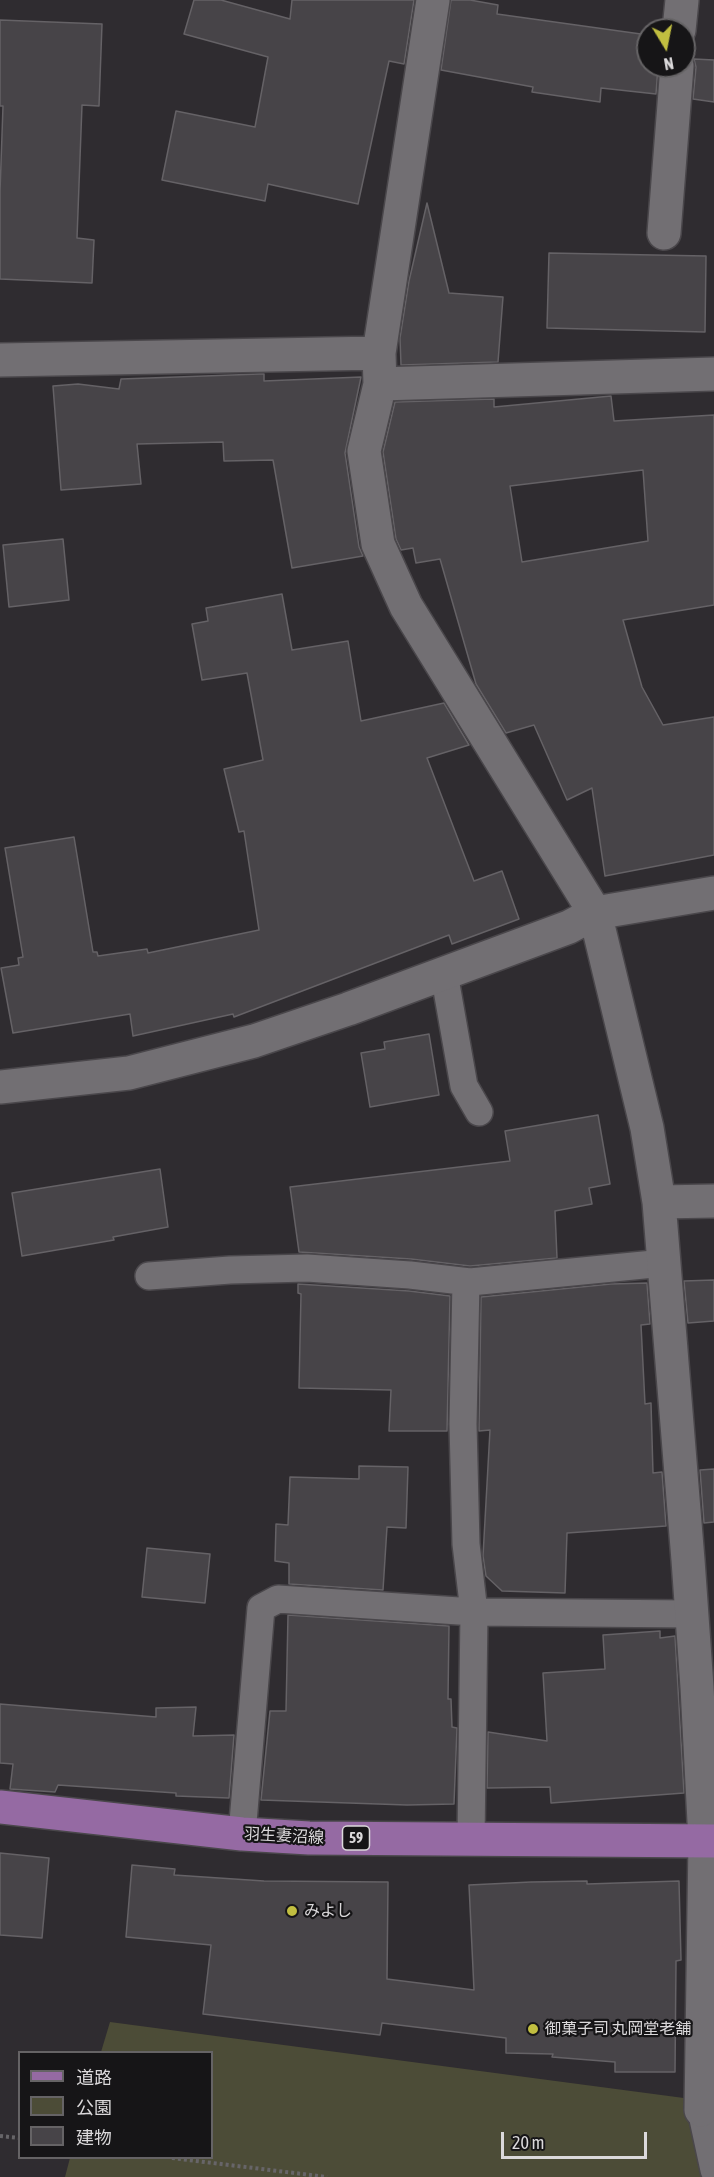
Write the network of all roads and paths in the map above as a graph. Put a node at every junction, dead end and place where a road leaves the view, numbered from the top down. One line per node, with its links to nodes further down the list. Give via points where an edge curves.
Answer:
1 (433, 0): 7 (street)
2 (682, 0): 3 (street)
3 (681, 18)
4 (676, 78): 5 (street)
5 (664, 233)
6 (0, 360): 7 (street)
7 (380, 369): 8 (street); 10 (street, via 364,451 378,544 406,606)
8 (714, 374)
9 (714, 893): 10 (street)
10 (594, 913): 11 (street, via 569,927); 15 (street, via 647,1128)
11 (444, 973): 12 (street, via 243,1044 129,1073); 13 (lane, via 464,1086)
12 (0, 1087)
13 (480, 1112)
14 (714, 1201): 15 (street)
15 (659, 1202): 16 (street)
16 (664, 1263): 18 (lane); 20 (street)
17 (149, 1276): 18 (lane, via 307,1268)
18 (466, 1282): 19 (lane, via 465,1508)
19 (474, 1612): 20 (lane); 22 (lane, via 278,1599 261,1608); 23 (lane)
20 (691, 1614): 24 (street)
21 (0, 1807): 22 (main road, 羽生妻沼線 / 59)
22 (242, 1834): 23 (main road, 羽生妻沼線 / 59)
23 (471, 1839): 24 (main road, 羽生妻沼線 / 59)
24 (709, 1841): 25 (street)
25 (701, 2110): 29 (lane)
26 (0, 2136): 27 (path)
27 (18, 2138)
28 (188, 2159): 30 (path)
29 (714, 2170)
30 (327, 2177)

